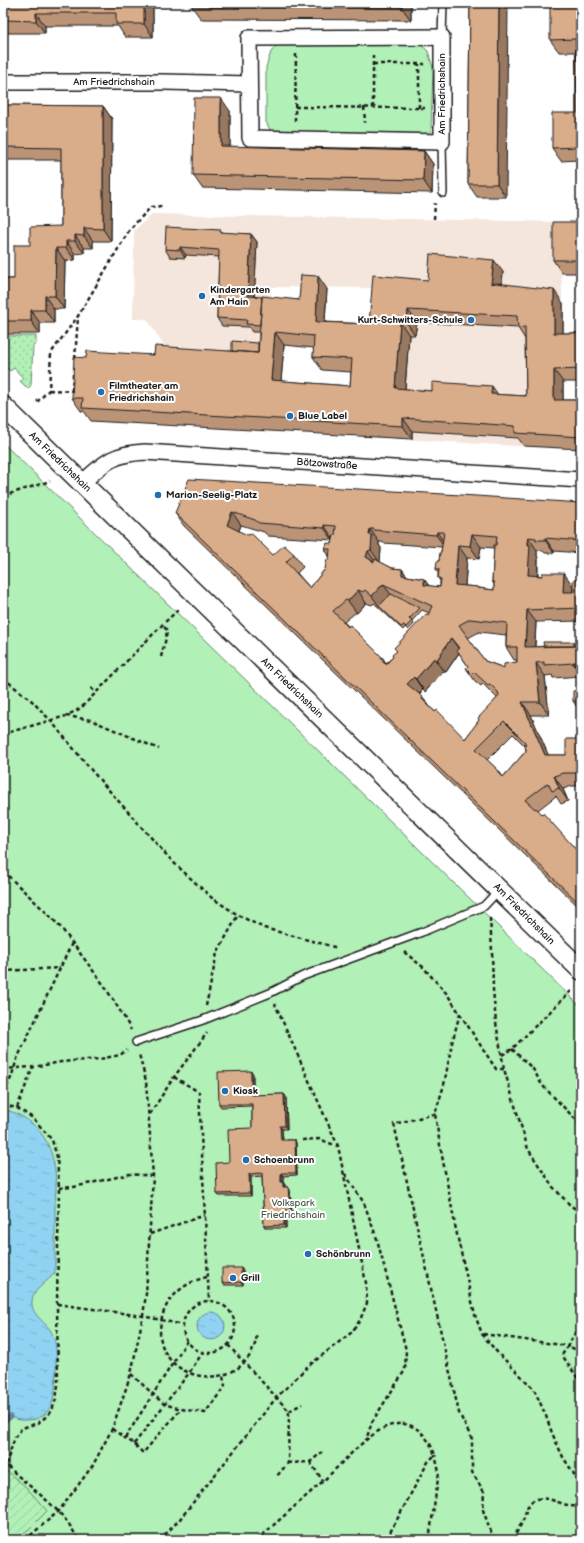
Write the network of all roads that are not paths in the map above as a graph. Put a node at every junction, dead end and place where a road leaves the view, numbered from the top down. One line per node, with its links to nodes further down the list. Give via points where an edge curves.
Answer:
1 (443, 3): 2 (lane)
2 (442, 37): 4 (street, Am Friedrichshain, via 249,38); 5 (street, Am Friedrichshain)
3 (3, 82): 4 (street, Am Friedrichshain)
4 (250, 84): 5 (street, Am Friedrichshain, via 250,138)
5 (442, 142): 6 (lane)
6 (443, 194)
7 (3, 406): 9 (street, Am Friedrichshain)
8 (581, 480): 9 (street, Bötzowstraße, via 145,452 127,453 113,458 101,465)
9 (82, 483): 10 (street, Am Friedrichshain)
10 (500, 890): 11 (street, Am Friedrichshain); 12 (lane, via 484,906 422,932 303,976 270,993 203,1020)
11 (581, 970)
12 (136, 1042)

